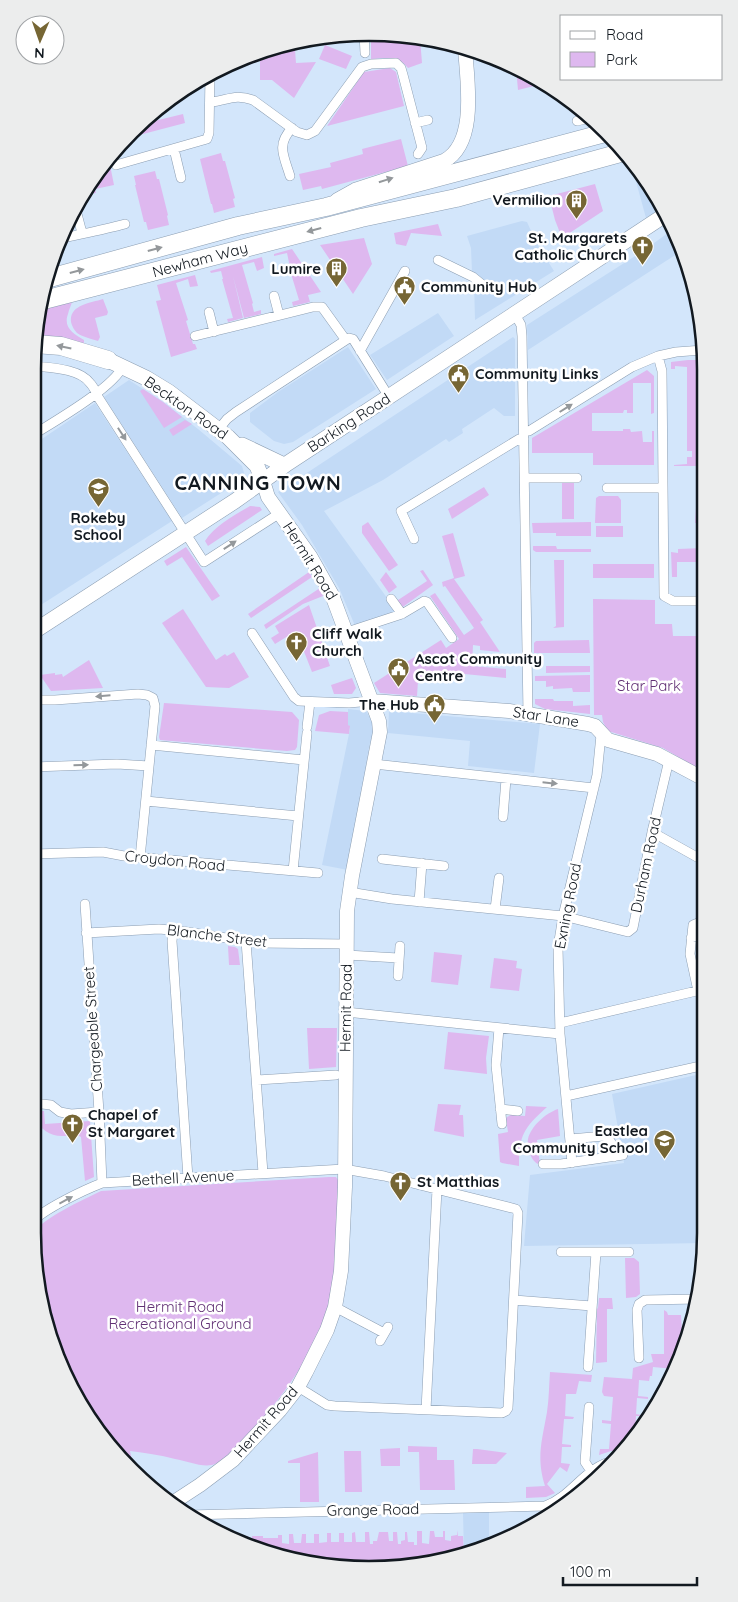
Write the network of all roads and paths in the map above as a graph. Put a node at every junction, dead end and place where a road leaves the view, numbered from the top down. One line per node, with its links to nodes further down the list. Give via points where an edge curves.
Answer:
1 (364, 41): 2 (street)
2 (365, 53)
3 (465, 56): 20 (street, via 465,133 452,156)
4 (210, 82): 5 (street)
5 (210, 102): 10 (street, via 244,97 258,102); 14 (street, via 207,139)
6 (428, 120): 9 (street)
7 (582, 120): 8 (street)
8 (578, 121)
9 (415, 123): 10 (street, via 404,75 399,65 391,62 362,67 311,134 302,135); 15 (street)
10 (292, 128): 18 (street, via 284,136 281,146)
11 (599, 135): 20 (highway, Newham Way)
12 (605, 142): 20 (highway, Newham Way)
13 (609, 147): 20 (highway, Newham Way)
14 (174, 149): 17 (street); 19 (street)
15 (420, 151)
16 (618, 156): 20 (highway, Newham Way)
17 (116, 165)
18 (290, 176)
19 (181, 178)
20 (448, 182): 28 (highway, Newham Way, one-way to 20, via 238,226); 31 (highway, Newham Way, one-way to 31, via 361,218)
21 (78, 218): 24 (street)
22 (660, 218): 33 (main road, Barking Road)
23 (125, 224): 24 (street)
24 (82, 233): 25 (street)
25 (69, 237)
26 (438, 260): 29 (street)
27 (405, 271): 39 (street)
28 (55, 277)
29 (484, 286)
30 (274, 296): 34 (street)
31 (49, 299)
32 (209, 312): 35 (street)
33 (515, 314): 45 (main road, Barking Road); 48 (street, via 522,336)
34 (279, 315): 35 (street); 37 (street, via 313,306 322,308)
35 (214, 332): 36 (street)
36 (195, 336)
37 (347, 338): 39 (street, via 353,339); 47 (street, via 236,412)
38 (42, 345): 42 (highway, one-way to 38, via 61,346)
39 (360, 351): 45 (street)
40 (696, 351): 41 (street)
41 (658, 356): 48 (street, one-way to 41, via 628,369); 55 (street, via 662,371)
42 (115, 363): 44 (street, via 115,378); 47 (main road, Beckton Road, via 169,392)
43 (41, 367): 44 (street, via 83,376)
44 (96, 393): 46 (street); 57 (street, one-way to 57)
45 (389, 397): 50 (main road, Barking Road)
46 (41, 429)
47 (218, 430): 49 (main road, Beckton Road)
48 (524, 435): 51 (street); 58 (street, via 401,511)
49 (236, 444): 50 (main road, Beckton Road); 53 (main road, Beckton Road, via 256,466)
50 (284, 465): 53 (main road, Barking Road)
51 (525, 478): 52 (street); 69 (street)
52 (577, 478)
53 (263, 481): 56 (street, Hermit Road, via 268,496); 57 (main road, Barking Road)
54 (607, 488): 55 (street)
55 (663, 488): 60 (street, via 664,596 673,601)
56 (280, 513): 57 (street, one-way to 56, via 204,562); 63 (street, Hermit Road, via 330,589)
57 (185, 532): 62 (main road, Barking Road)
58 (414, 538)
59 (391, 599): 61 (street)
60 (697, 601)
61 (402, 614): 63 (street); 65 (street, via 419,603 427,602)
62 (41, 626)
63 (347, 632): 67 (street, Hermit Road)
64 (252, 633): 68 (street, via 294,697)
65 (452, 638)
66 (41, 700): 71 (street, one-way to 66, via 155,703 151,696)
67 (372, 701): 68 (street); 69 (street, Star Lane); 74 (street, Hermit Road, via 380,722)
68 (310, 702): 72 (street)
69 (528, 714): 70 (street, Star Lane, via 595,726)
70 (601, 735): 73 (street, Star Lane, via 611,742); 79 (street, Exning Road)
71 (151, 745): 72 (street); 75 (street)
72 (304, 760): 81 (street)
73 (669, 760): 77 (street, Star Lane); 83 (street, Durham Road)
74 (374, 764): 78 (street); 93 (street, Hermit Road)
75 (149, 766): 76 (street, one-way to 75); 80 (street)
76 (41, 767)
77 (697, 775)
78 (506, 779): 79 (street, one-way to 79); 82 (street)
79 (594, 788): 97 (street, Exning Road)
80 (146, 802): 81 (street); 86 (street)
81 (298, 816): 90 (street)
82 (503, 817)
83 (652, 832): 85 (street); 97 (street, Durham Road, via 632,930 628,932)
84 (41, 854): 86 (street, Croydon Road, via 103,852)
85 (697, 857)
86 (140, 858): 90 (street, Croydon Road)
87 (382, 859): 88 (street)
88 (422, 863): 89 (street); 94 (street)
89 (444, 866)
90 (293, 871): 91 (street, Croydon Road)
91 (318, 873)
92 (499, 878): 96 (street)
93 (350, 892): 94 (street); 105 (street, Hermit Road)
94 (418, 902): 96 (street)
95 (85, 904): 99 (street, Chargeable Street)
96 (495, 909): 97 (street)
97 (563, 916): 111 (street, Exning Road, via 558,959)
98 (697, 923): 102 (street)
99 (86, 933): 100 (street, Blanche Street, via 160,929 170,930); 121 (street, Chargeable Street)
100 (173, 934): 103 (street, Blanche Street, via 181,931); 128 (street)
101 (697, 936): 102 (street)
102 (691, 938): 107 (street, via 690,954)
103 (246, 941): 105 (street, Blanche Street); 116 (street)
104 (400, 946): 106 (street)
105 (347, 949): 106 (street, Blanche Street); 110 (street, Hermit Road)
106 (398, 958): 108 (street)
107 (697, 975)
108 (398, 976)
109 (697, 991): 111 (street)
110 (346, 1012): 112 (street); 126 (street, Hermit Road)
111 (560, 1023): 113 (street, Exning Road)
112 (499, 1028): 113 (street); 119 (street, via 496,1065)
113 (560, 1034): 117 (street, Exning Road)
114 (697, 1067): 117 (street)
115 (336, 1075): 116 (street)
116 (257, 1080): 127 (street)
117 (566, 1096): 123 (street, Exning Road)
118 (41, 1104): 121 (street, via 71,1114)
119 (500, 1109): 120 (street); 122 (street)
120 (518, 1111)
121 (99, 1112): 129 (street, Chargeable Street)
122 (502, 1124)
123 (570, 1139): 124 (street, Exning Road); 124 (street, via 604,1136 609,1138 619,1156)
124 (572, 1163): 125 (street)
125 (543, 1164)
126 (344, 1169): 127 (street, Bethell Avenue); 130 (street, Bethell Avenue); 138 (street, Hermit Road, via 342,1257)
127 (264, 1174): 128 (street, Bethell Avenue)
128 (188, 1178): 129 (street, Bethell Avenue)
129 (102, 1183): 131 (street, Bethell Avenue, one-way to 129)
130 (437, 1189): 136 (street, Bethell Avenue, via 516,1209); 144 (street)
131 (41, 1215)
132 (561, 1252): 133 (street)
133 (596, 1252): 134 (street); 137 (street)
134 (629, 1252)
135 (690, 1299): 140 (street, via 645,1300 640,1304 637,1310)
136 (514, 1300): 137 (street); 144 (street, via 506,1412)
137 (592, 1306): 141 (street)
138 (335, 1307): 139 (street); 142 (street, Hermit Road)
139 (384, 1334)
140 (638, 1358)
141 (588, 1367)
142 (298, 1388): 144 (street, via 327,1405); 149 (street, Hermit Road, via 233,1460)
143 (589, 1407): 146 (street, via 585,1462)
144 (426, 1410)
145 (602, 1464): 146 (street)
146 (591, 1471): 147 (street)
147 (587, 1478)
148 (572, 1491): 150 (street, Grange Road, via 545,1506)
149 (178, 1499)
150 (201, 1515)

